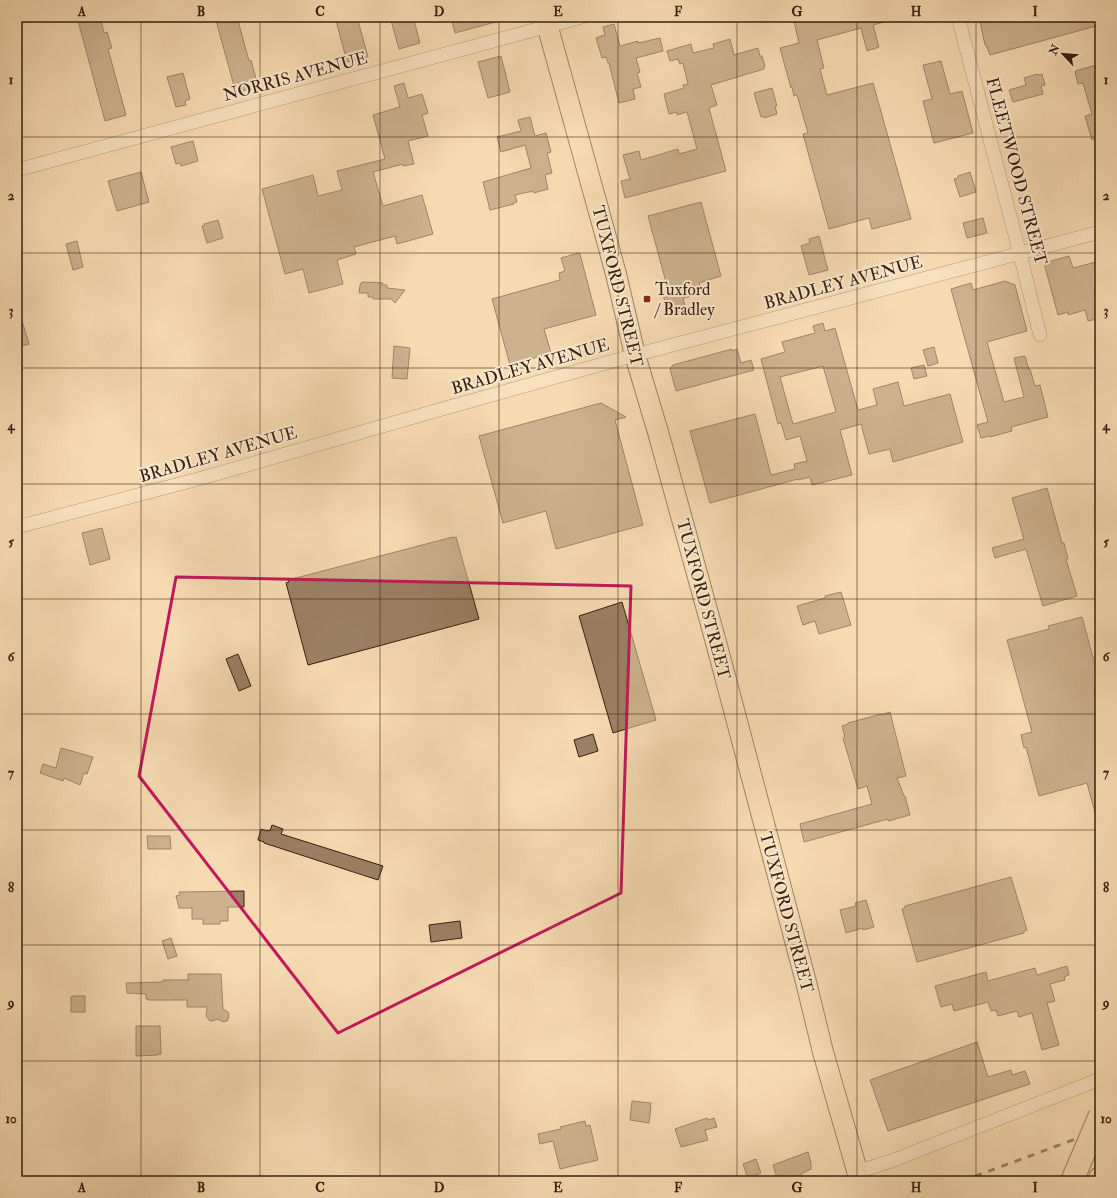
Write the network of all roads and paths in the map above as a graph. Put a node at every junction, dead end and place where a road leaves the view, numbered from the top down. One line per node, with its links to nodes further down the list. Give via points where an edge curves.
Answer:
1 (582, 17): 3 (street, NORRIS AVENUE)
2 (958, 17): 6 (street, FLEETWOOD STREET)
3 (546, 22): 4 (street, NORRIS AVENUE); 8 (main road, TUXFORD STREET, via 608,245)
4 (17, 170)
5 (1100, 232): 6 (street, BRADLEY AVENUE)
6 (1020, 254): 7 (street, FLEETWOOD STREET); 8 (street, BRADLEY AVENUE)
7 (1040, 335)
8 (635, 355): 9 (street, BRADLEY AVENUE, via 202,478); 13 (main road, TUXFORD STREET, via 717,646)
9 (17, 527)
10 (1100, 1079): 13 (street)
11 (1100, 1115): 15 (highway, bridge)
12 (1100, 1153): 16 (highway)
13 (858, 1176)
14 (1100, 1177): 16 (main road); 17 (highway)
15 (1072, 1181)
16 (1088, 1181)
17 (1099, 1181)

